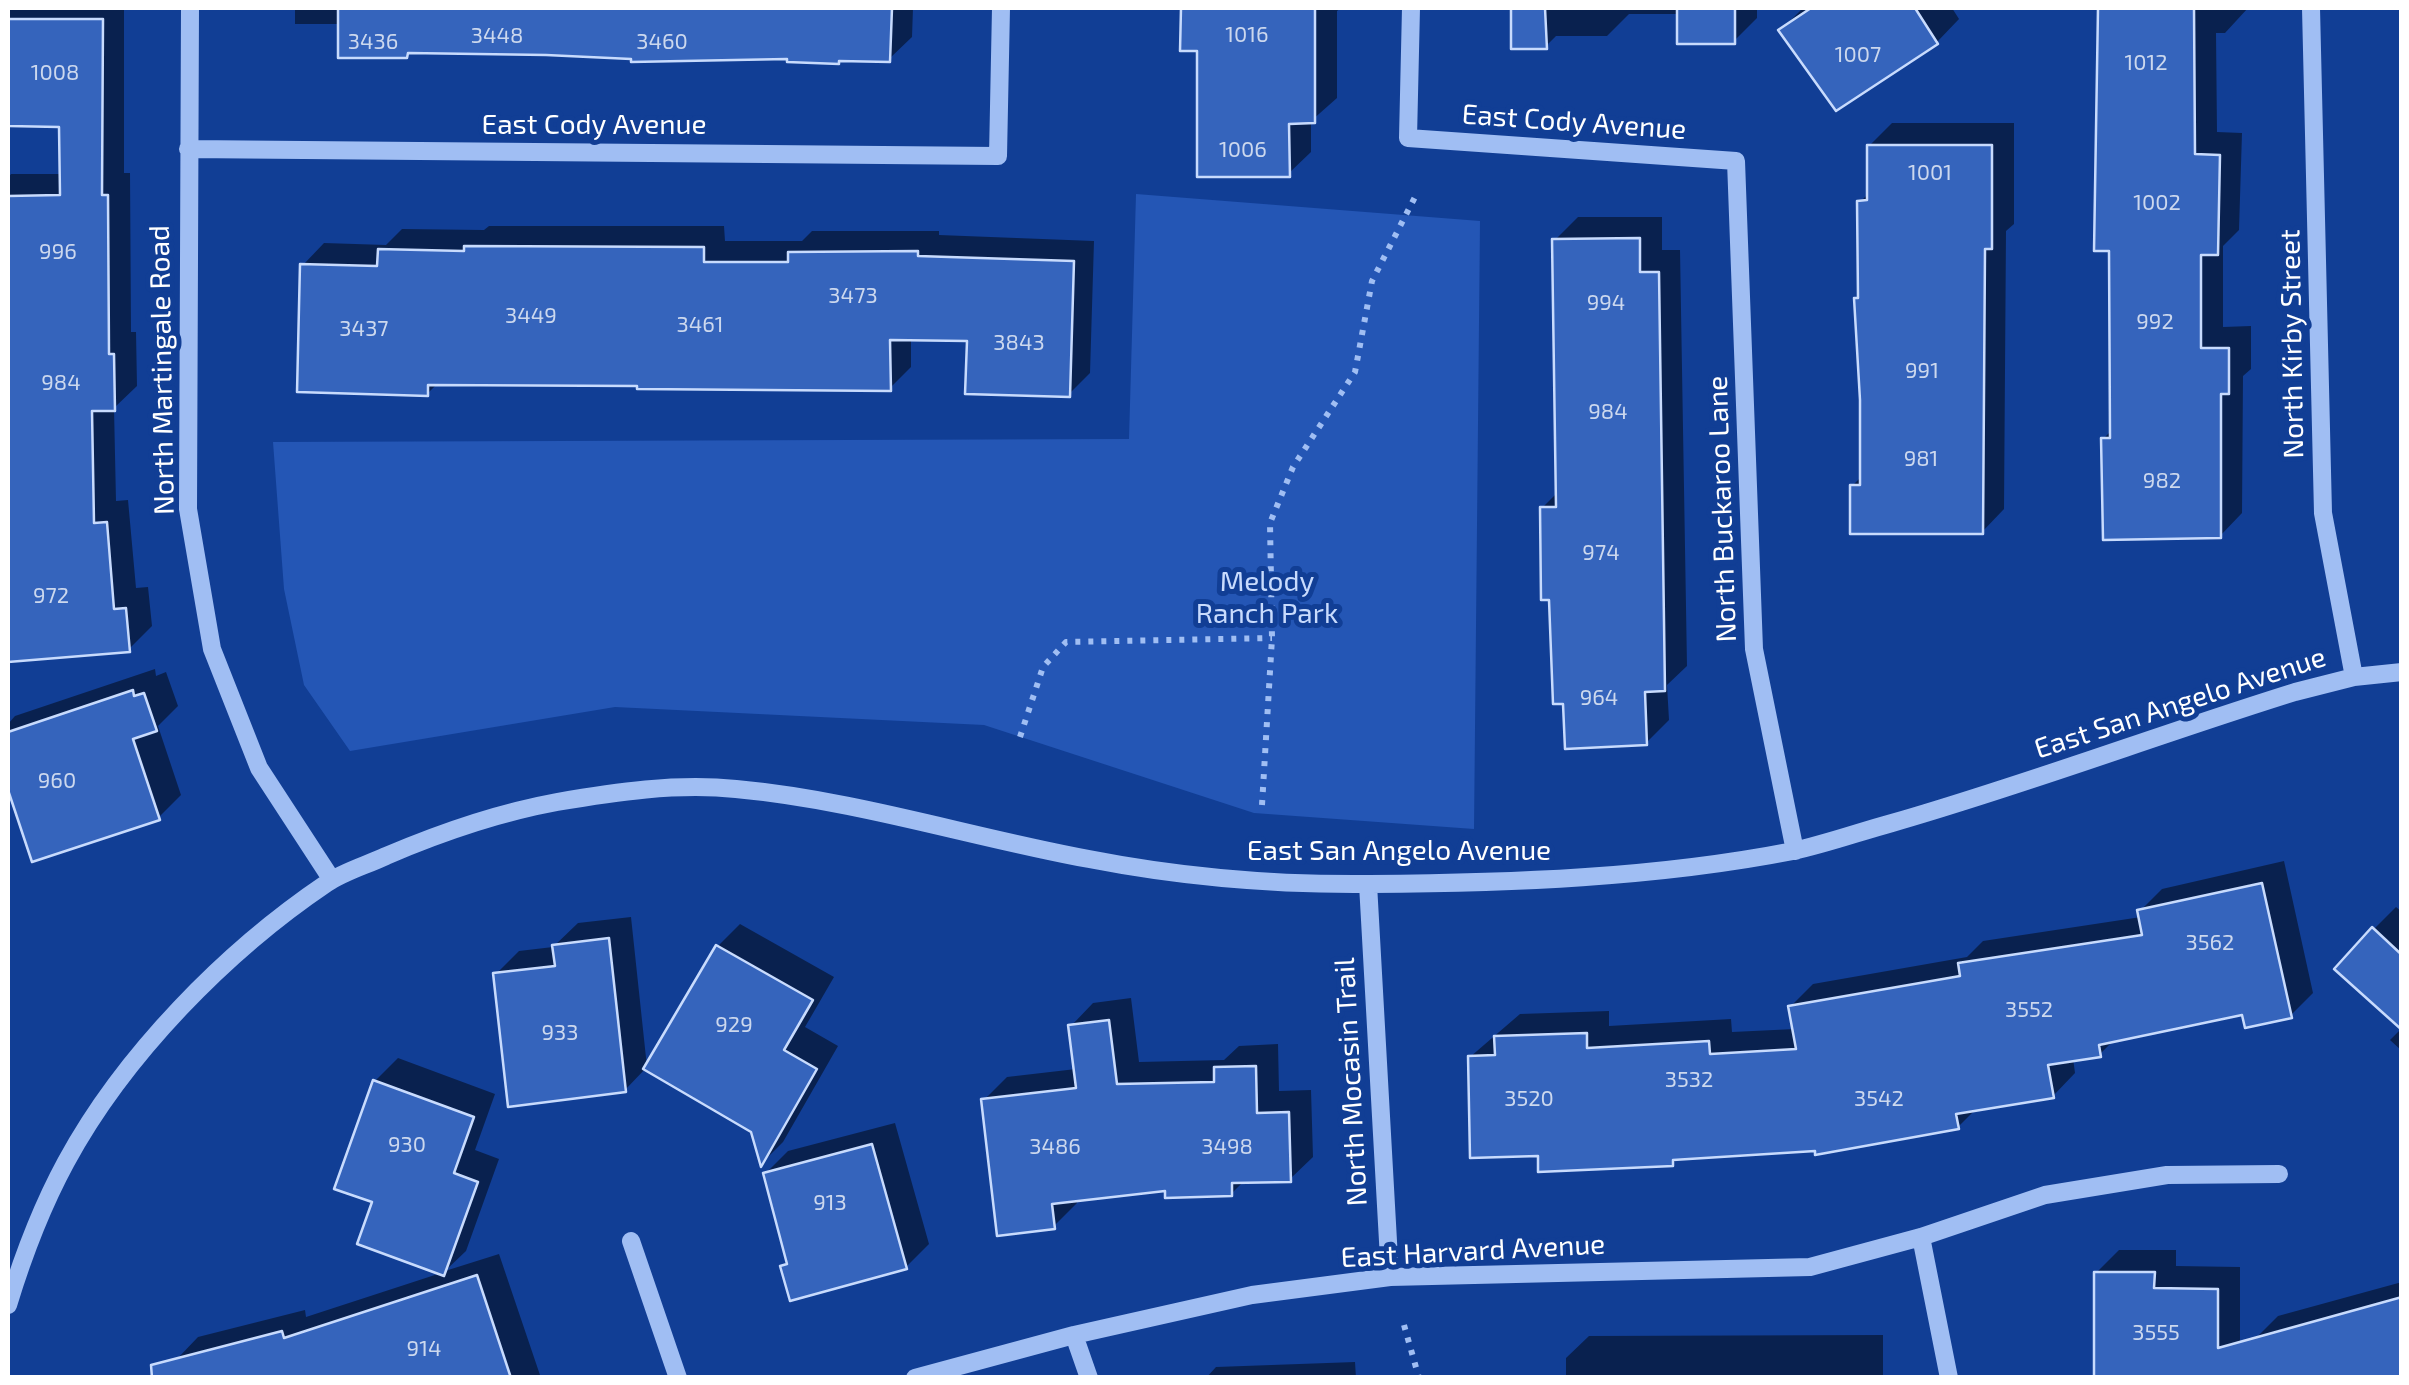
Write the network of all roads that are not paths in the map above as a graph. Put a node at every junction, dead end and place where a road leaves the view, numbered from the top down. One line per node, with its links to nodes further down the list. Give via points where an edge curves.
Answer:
1 (190, 8): 5 (street, North Martingale Road)
2 (1000, 8): 5 (street, East Cody Avenue, via 998,156)
3 (1411, 8): 6 (street, East Cody Avenue, via 1408,138)
4 (2311, 8): 8 (street, North Kirby Street, via 2323,513)
5 (188, 149): 10 (street, North Martingale Road, via 188,509 212,649 259,768)
6 (1736, 160): 9 (street, North Buckaroo Lane, via 1754,649)
7 (2402, 672): 8 (street, East San Angelo Avenue)
8 (2354, 677): 9 (street, East San Angelo Avenue)
9 (1795, 850): 11 (street, East San Angelo Avenue, via 1659,870)
10 (332, 880): 11 (street, East San Angelo Avenue, via 510,811 657,788 728,788 824,799 1160,872); 16 (street, East San Angelo Avenue, via 215,974 132,1064 66,1162)
11 (1368, 884): 15 (street, North Mocasin Trail)
12 (2280, 1174): 13 (street, East Harvard Avenue, via 2167,1175 2045,1195)
13 (1922, 1237): 15 (street, East Harvard Avenue, via 1810,1267); 21 (street)
14 (631, 1241): 18 (street)
15 (1390, 1277): 17 (street, East Harvard Avenue, via 1252,1295)
16 (8, 1305)
17 (1074, 1335): 19 (street, East Harvard Avenue); 20 (street)
18 (678, 1378)
19 (914, 1378)
20 (1088, 1378)
21 (1949, 1378)

